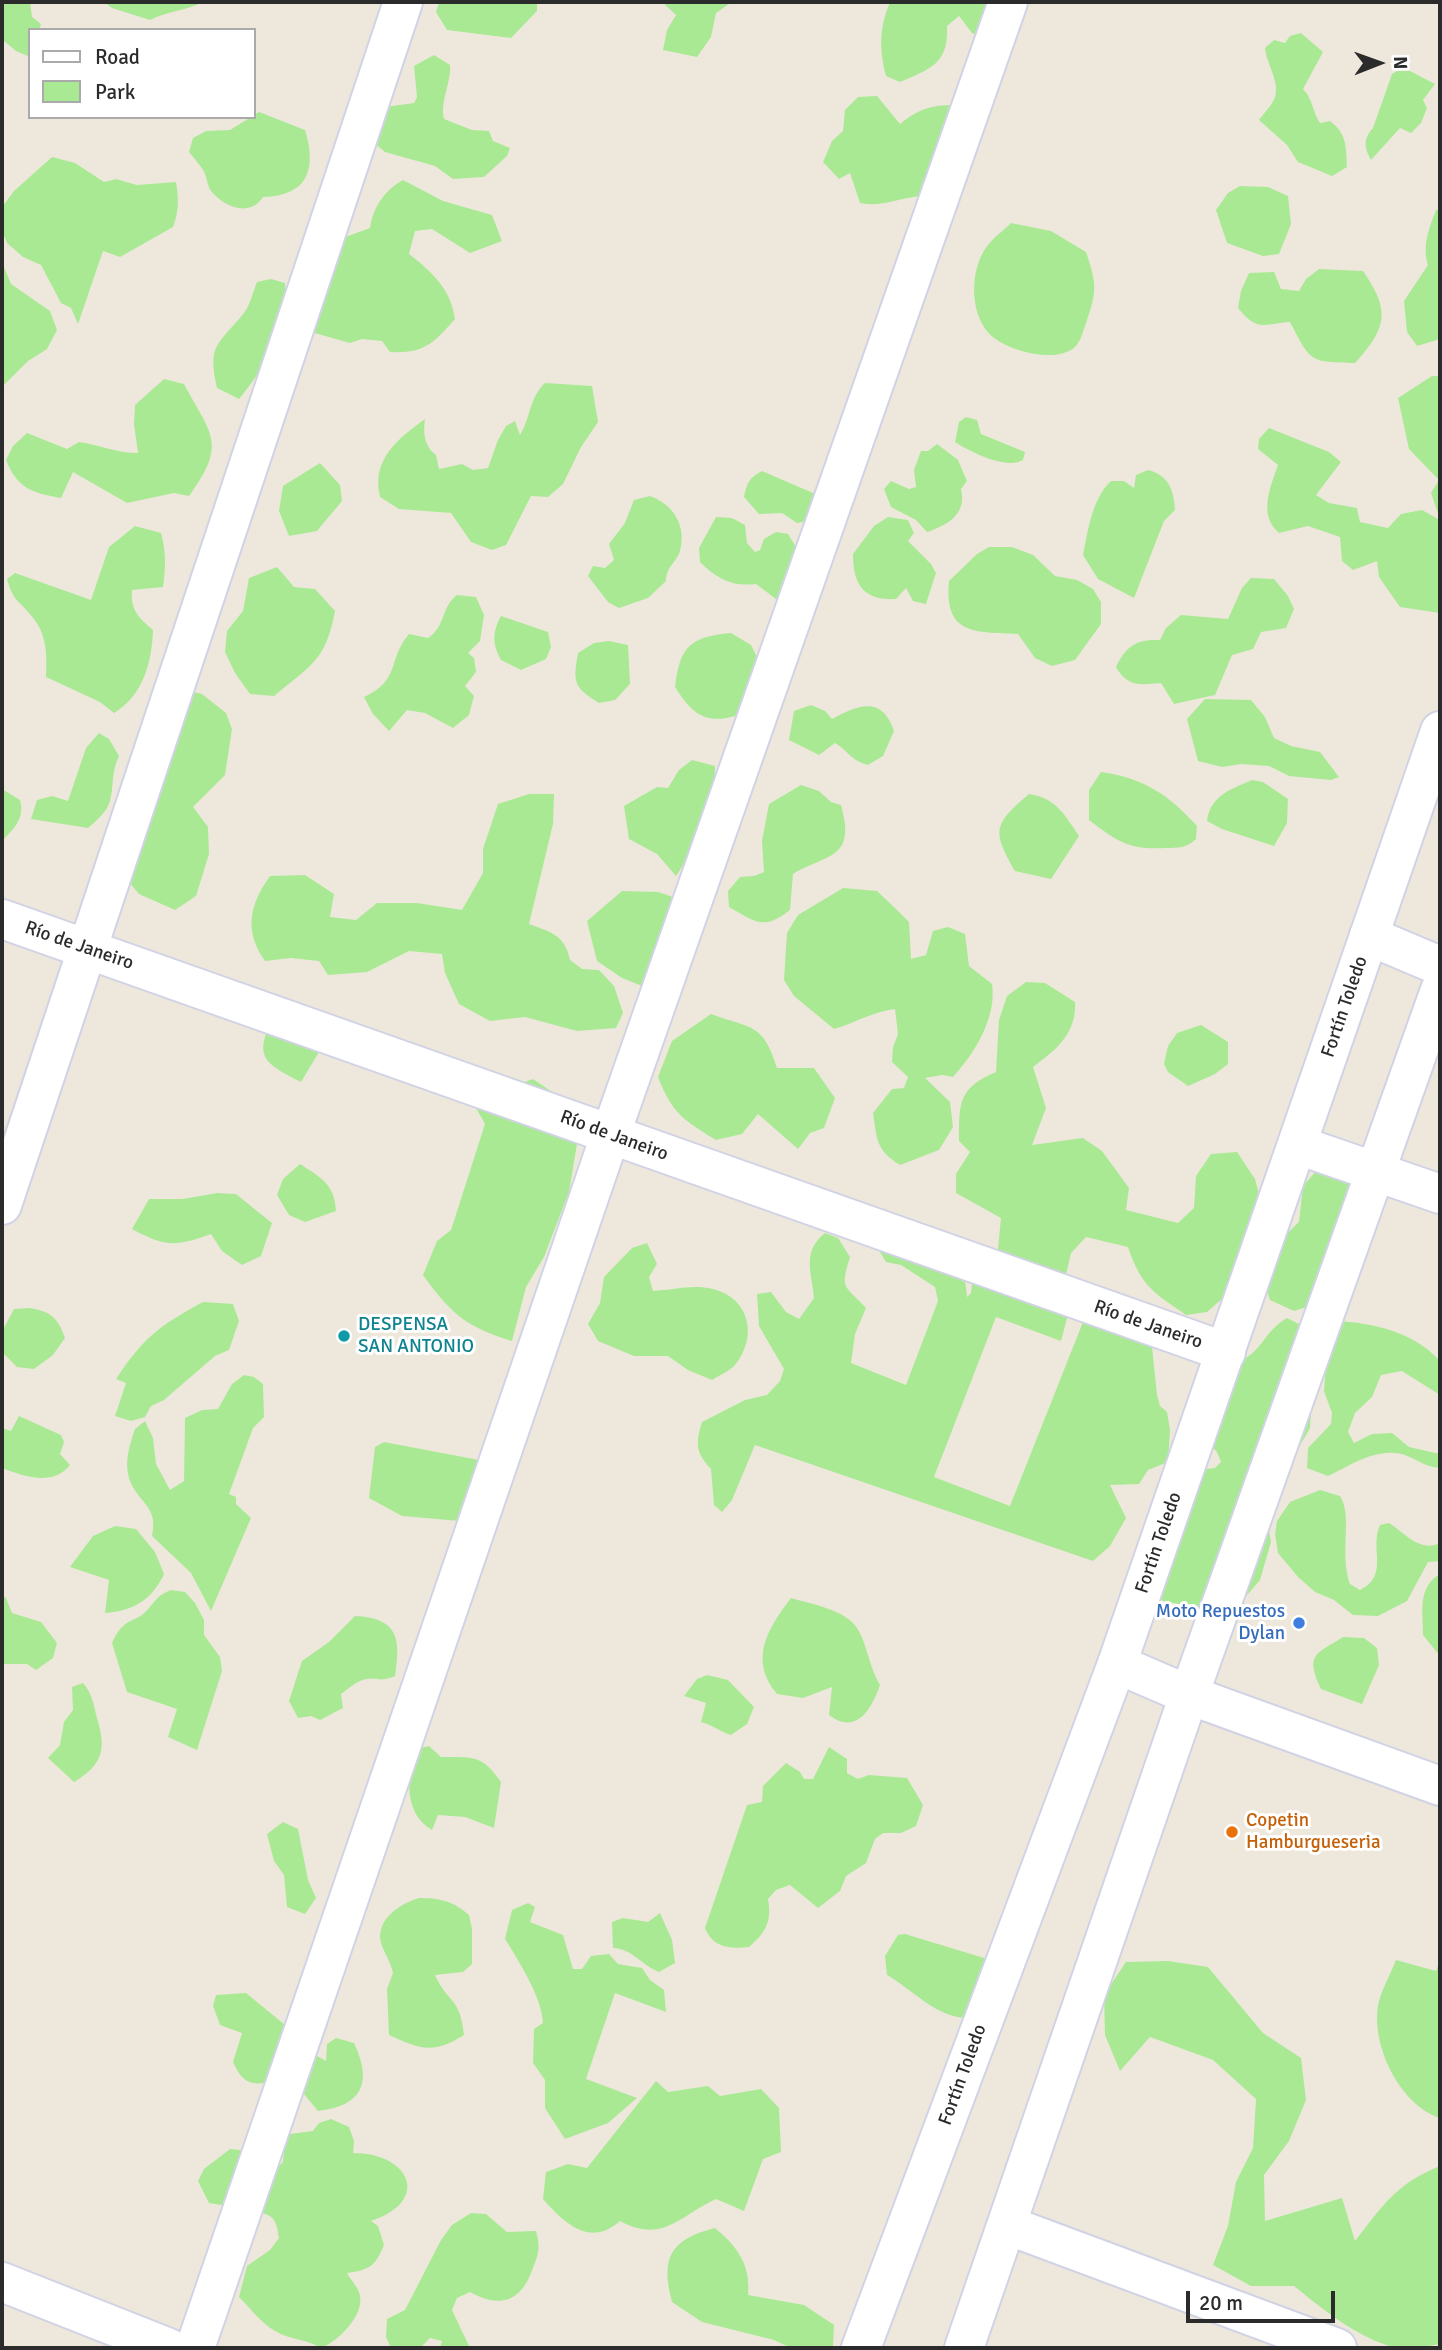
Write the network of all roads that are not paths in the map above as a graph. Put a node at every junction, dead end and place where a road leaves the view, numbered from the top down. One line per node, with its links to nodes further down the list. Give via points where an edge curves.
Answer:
1 (402, 2): 6 (street)
2 (1008, 2): 9 (street)
3 (1440, 731): 5 (street, Fortín Toledo)
4 (2, 919): 6 (street, Río de Janeiro)
5 (1369, 936): 7 (street); 10 (street, Fortín Toledo)
6 (86, 949): 9 (street, Río de Janeiro); 13 (street)
7 (1440, 966)
8 (1440, 990): 11 (street)
9 (610, 1136): 14 (street, Río de Janeiro); 21 (street)
10 (1298, 1145): 11 (street); 14 (street, Fortín Toledo)
11 (1378, 1171): 12 (street); 16 (street)
12 (1440, 1194)
13 (2, 1205)
14 (1226, 1352): 15 (street, Fortín Toledo)
15 (1116, 1664): 16 (street); 22 (street, Fortín Toledo)
16 (1189, 1695): 17 (street); 18 (street)
17 (1440, 1786)
18 (1007, 2225): 23 (street); 24 (street)
19 (2, 2282): 20 (street)
20 (169, 2348)
21 (195, 2348)
22 (861, 2348)
23 (964, 2348)
24 (1337, 2348)

